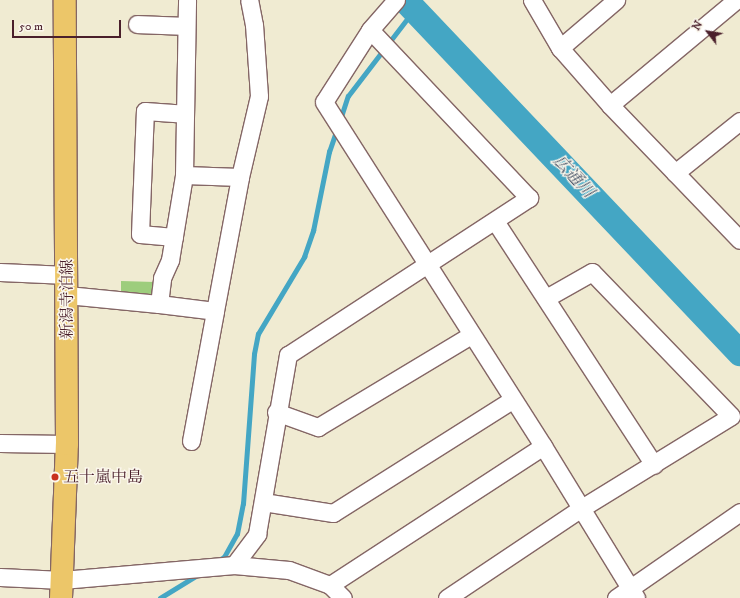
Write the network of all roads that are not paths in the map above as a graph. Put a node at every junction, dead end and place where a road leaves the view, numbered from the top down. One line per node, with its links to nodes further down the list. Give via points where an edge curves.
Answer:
1 (65, 0): 23 (main road, 新潟寺泊線)
2 (187, 0): 9 (street)
3 (249, 0): 17 (street, via 254,25 259,96)
4 (532, 0): 11 (street)
5 (616, 0): 11 (street)
6 (736, 0): 12 (street)
7 (394, 1): 10 (street)
8 (137, 24): 9 (street)
9 (186, 26): 13 (street)
10 (370, 30): 18 (street, via 529,198); 21 (street, via 324,102)
11 (560, 48): 12 (street)
12 (610, 105): 15 (street)
13 (184, 114): 16 (street); 20 (street, via 145,111 140,234)
14 (740, 121): 15 (street)
15 (675, 173): 19 (street)
16 (184, 175): 17 (street); 20 (street)
17 (240, 177): 26 (street)
18 (495, 221): 21 (street); 24 (street)
19 (738, 233)
20 (174, 237): 25 (street, via 170,260 162,278)
21 (426, 265): 27 (street); 29 (street, via 288,355)
22 (0, 272): 23 (street)
23 (67, 285): 25 (street); 32 (main road, 新潟寺泊線)
24 (546, 298): 34 (street); 34 (street, via 592,272 732,416)
25 (159, 304): 26 (street)
26 (215, 311): 30 (street)
27 (471, 335): 28 (street); 29 (street, via 318,427)
28 (512, 400): 33 (street); 35 (street, via 333,514)
29 (276, 412): 35 (street)
30 (191, 441)
31 (0, 443): 32 (street)
32 (66, 444): 41 (main road, 新潟寺泊線)
33 (543, 446): 36 (street); 40 (street)
34 (654, 465): 36 (street)
35 (263, 502): 38 (street, via 257,534)
36 (580, 509): 42 (street); 44 (street)
37 (740, 512): 42 (street)
38 (234, 565): 40 (street, via 289,570); 41 (street)
39 (0, 577): 41 (street)
40 (330, 585): 43 (street)
41 (62, 589)
42 (633, 593): 45 (street)
43 (343, 598)
44 (447, 598)
45 (616, 598)

